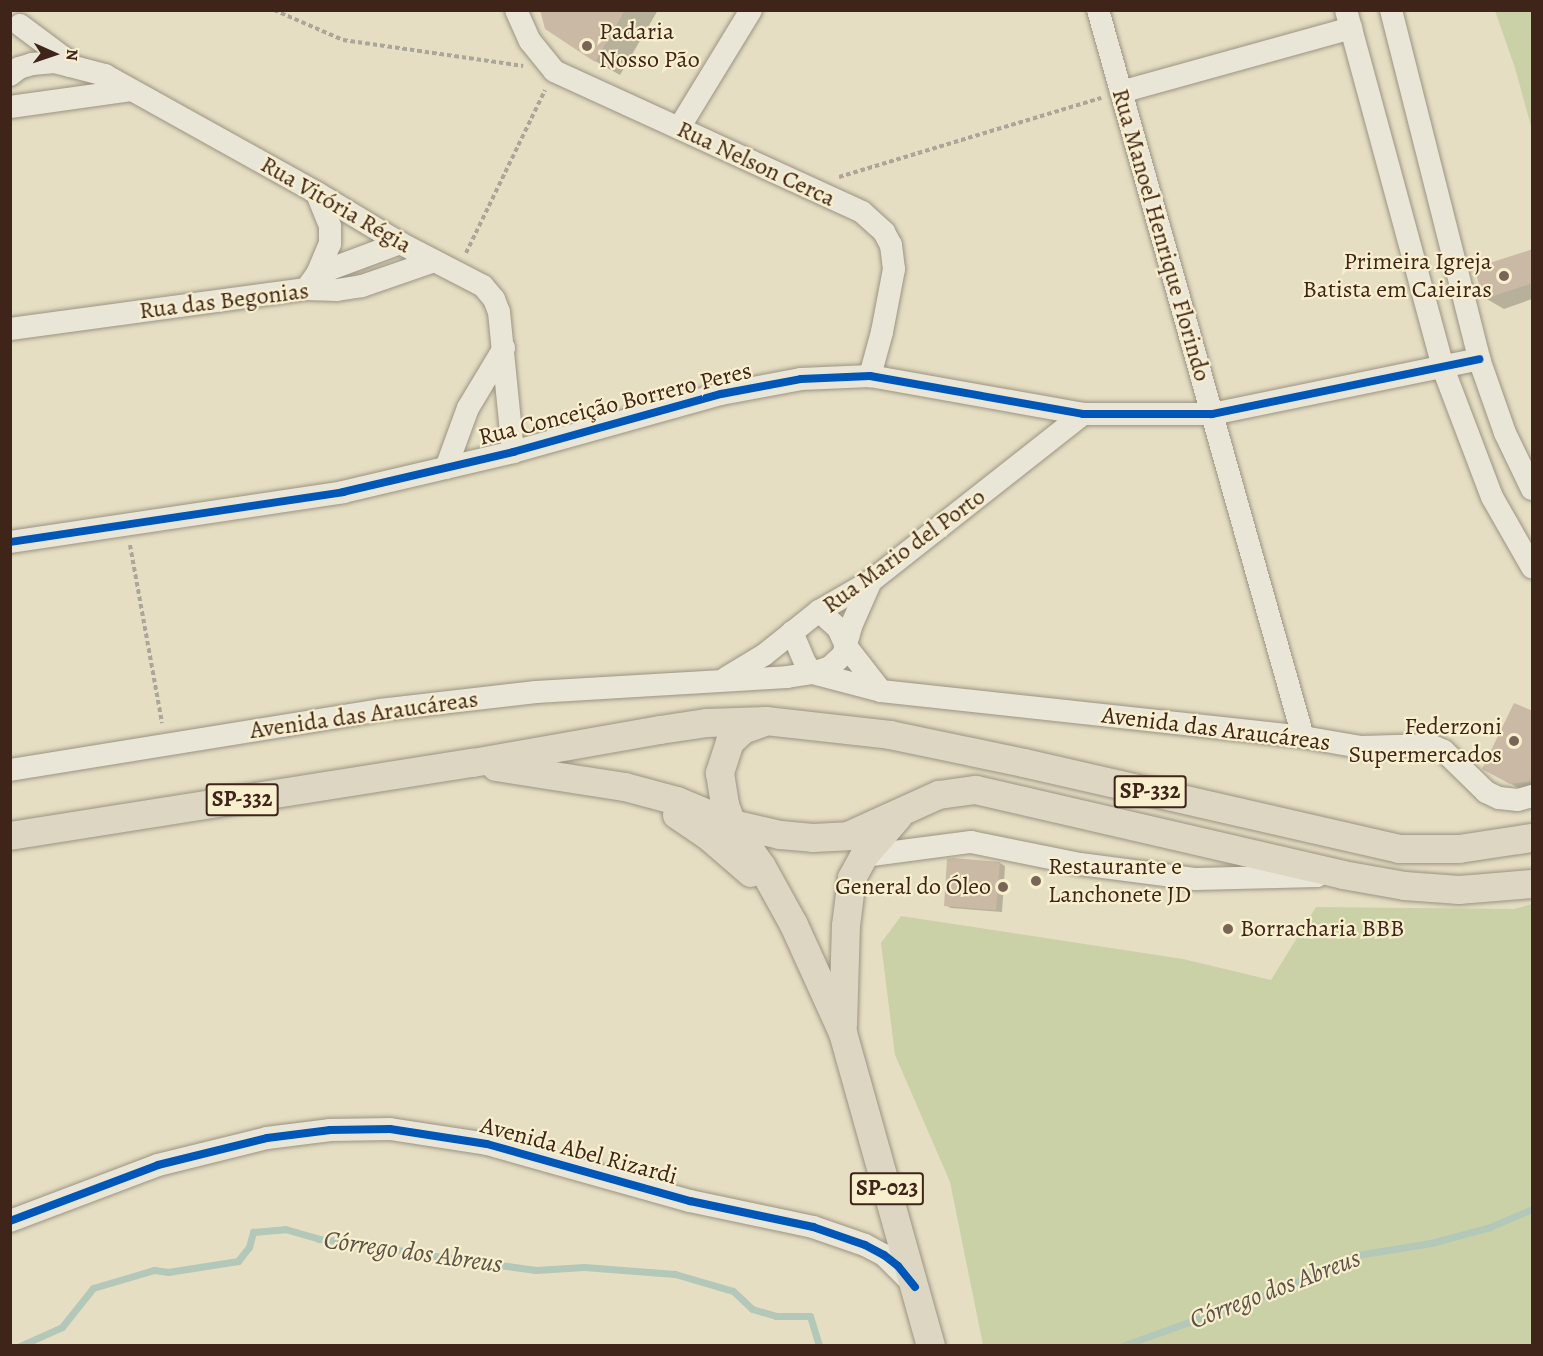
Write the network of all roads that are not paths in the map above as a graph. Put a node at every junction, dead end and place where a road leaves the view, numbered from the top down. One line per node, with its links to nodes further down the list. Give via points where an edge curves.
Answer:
1 (516, 10): 13 (street, Rua Nelson Cerca, via 530,41 554,71)
2 (751, 10): 13 (street)
3 (1098, 10): 10 (street, Rua Manoel Henrique Florindo)
4 (1391, 10): 20 (street)
5 (19, 18): 7 (street, Rua Vitória Régia); 8 (street, Rua Vitória Régia)
6 (1349, 19): 10 (street); 21 (street)
7 (69, 65): 8 (street, Rua Vitória Régia, via 39,63); 9 (street, Rua Vitória Régia, via 105,75); 11 (street)
8 (15, 72): 12 (street, Rua Vitória Régia)
9 (131, 90): 11 (street, Rua Vitória Régia); 14 (street, Rua Vitória Régia)
10 (1121, 92): 24 (street, Rua Manoel Henrique Florindo)
11 (69, 98): 12 (street, Rua Vitória Régia)
12 (17, 106)
13 (679, 128): 22 (street, Rua Nelson Cerca, via 862,212 884,232 891,245 894,269)
14 (316, 193): 15 (street, Rua Vitória Régia); 17 (street, via 330,226 330,244)
15 (400, 243): 16 (street, Rua Vitória Régia); 17 (street, Rua das Begonias)
16 (434, 261): 17 (street, Rua das Begonias, via 362,286 337,290); 19 (street, Rua Vitória Régia, via 483,286 494,299 500,312)
17 (312, 281): 18 (street, Rua das Begonias)
18 (10, 329)
19 (504, 348): 25 (street, Rua Vitória Régia); 26 (street, via 468,408)
20 (1479, 360): 21 (street, Rua Conceição Borrero Peres); 27 (street, via 1505,433)
21 (1443, 368): 24 (street, Rua Conceição Borrero Peres); 29 (street, via 1492,497)
22 (870, 376): 23 (street, Rua Conceição Borrero Peres); 25 (street, Rua Conceição Borrero Peres, via 801,379 721,394)
23 (1083, 414): 24 (street, Rua Conceição Borrero Peres); 30 (street, Rua Mario del Porto)
24 (1212, 414): 38 (street, Rua Manoel Henrique Florindo)
25 (513, 452): 26 (street, Rua Conceição Borrero Peres)
26 (446, 468): 28 (street, Rua Conceição Borrero Peres, via 284,503)
27 (1533, 489)
28 (10, 542)
29 (1533, 567)
30 (871, 581): 31 (street, Rua Mario del Porto); 33 (street)
31 (819, 611): 32 (street, Rua Mario del Porto); 33 (street, via 838,628)
32 (792, 632): 34 (street); 35 (street, Rua Mario del Porto, via 751,664)
33 (846, 646): 34 (street, via 837,663); 36 (street)
34 (813, 673): 35 (street, Avenida das Araucáreas, via 787,678); 36 (street, Avenida das Araucáreas)
35 (720, 680): 40 (street, Avenida das Araucáreas, via 536,692 380,710)
36 (881, 691): 38 (street, Avenida das Araucáreas)
37 (766, 721): 39 (main road, SP-332, via 683,726); 44 (main road, via 743,729 730,742 723,757 722,789); 46 (main road, SP-332, via 912,740 1399,849 1459,849)
38 (1303, 737): 42 (street, Avenida das Araucáreas, via 1361,747 1430,744 1444,751 1486,792 1518,800)
39 (473, 763): 41 (main road, SP-332); 45 (main road, SP-332)
40 (10, 771)
41 (625, 787): 44 (main road, SP-332, via 677,801); 50 (main road, via 678,816 732,854 758,879)
42 (1533, 796)
43 (902, 813): 44 (main road, SP-332, via 848,836 780,835); 47 (main road, SP-023); 48 (main road, SP-332, via 939,795 976,790)
44 (732, 824): 50 (main road, SP-023, via 762,867)
45 (10, 836)
46 (1533, 838)
47 (864, 856): 48 (street, via 971,842 1080,864 1196,879); 51 (main road, SP-023, via 852,878 848,900)
48 (1343, 875): 49 (main road, SP-332, via 1459,890)
49 (1533, 884)
50 (794, 925): 51 (main road, SP-023)
51 (843, 1033): 53 (main road, SP-023)
52 (10, 1221): 53 (street, Avenida Abel Rizardi, via 158,1165 267,1138 390,1128 487,1144 690,1201 813,1227 884,1255)
53 (915, 1287): 54 (main road, SP-023)
54 (931, 1346)

